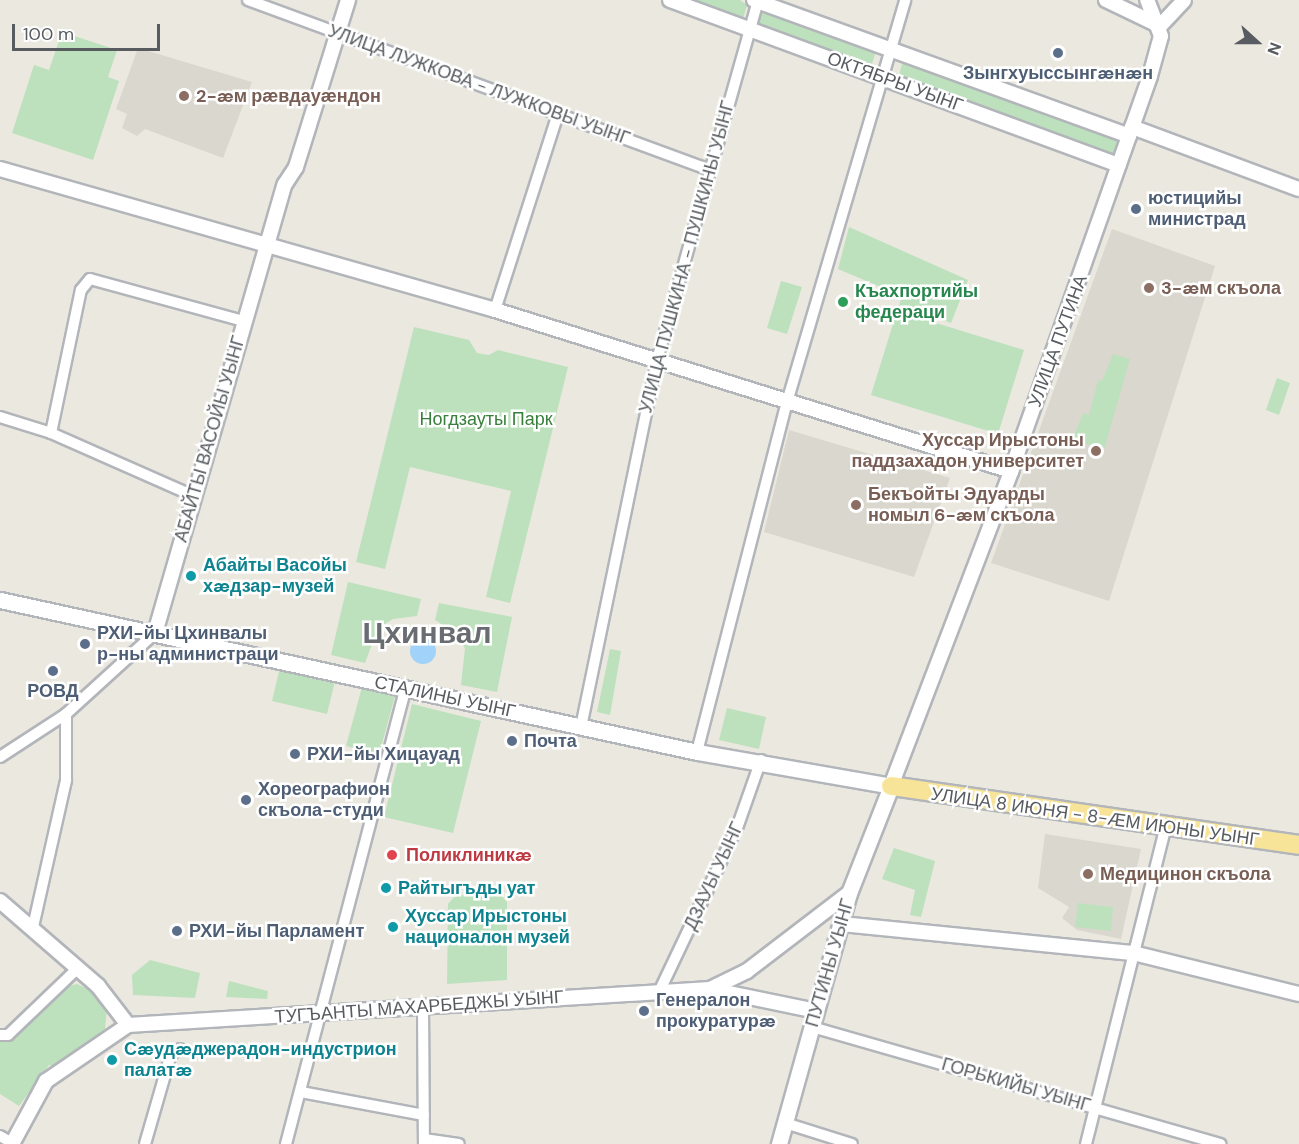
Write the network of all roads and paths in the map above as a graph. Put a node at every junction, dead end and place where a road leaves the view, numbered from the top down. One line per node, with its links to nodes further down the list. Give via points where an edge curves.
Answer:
1 (248, 0): 11 (street, УЛИЦА ЛУЖКОВА - ЛУЖКОВЫ УЫНГ)
2 (348, 0): 11 (street, АБАЙТЫ ВАСОЙЫ УЫНГ)
3 (670, 0): 10 (street, ОКТЯБРЫ УЫНГ)
4 (756, 0): 10 (street, УЛИЦА ПУШКИНА - ПУШКИНЫ УЫНГ); 12 (street, ОКТЯБРЫ УЫНГ)
5 (905, 0): 12 (street)
6 (1106, 0): 9 (street)
7 (1147, 0): 9 (street)
8 (1184, 0): 9 (street)
9 (1160, 26): 15 (street, УЛИЦА ПУТИНА, via 1160,46)
10 (749, 28): 13 (street, ОКТЯБРЫ УЫНГ); 18 (street, УЛИЦА ПУШКИНА - ПУШКИНЫ УЫНГ)
11 (338, 33): 14 (street, УЛИЦА ЛУЖКОВА - ЛУЖКОВЫ УЫНГ); 20 (street, АБАЙТЫ ВАСОЙЫ УЫНГ)
12 (890, 49): 13 (street); 15 (street, ОКТЯБРЫ УЫНГ)
13 (880, 77): 16 (street, ОКТЯБРЫ УЫНГ); 24 (street)
14 (558, 114): 18 (street, УЛИЦА ЛУЖКОВА - ЛУЖКОВЫ УЫНГ); 21 (street)
15 (1130, 131): 16 (street, УЛИЦА ПУТИНА); 19 (street, ОКТЯБРЫ УЫНГ)
16 (1119, 165): 27 (street, УЛИЦА ПУТИНА)
17 (0, 169): 20 (street)
18 (709, 170): 23 (street, УЛИЦА ПУШКИНА - ПУШКИНЫ УЫНГ)
19 (1299, 189)
20 (267, 246): 21 (street); 22 (street, АБАЙТЫ ВАСОЙЫ УЫНГ)
21 (495, 310): 23 (street)
22 (244, 321): 26 (street, via 90,279 81,290); 28 (street, АБАЙТЫ ВАСОЙЫ УЫНГ)
23 (657, 360): 24 (street); 33 (street, УЛИЦА ПУШКИНА - ПУШКИНЫ УЫНГ)
24 (787, 402): 27 (street); 34 (street)
25 (0, 417): 26 (street)
26 (51, 432): 28 (street)
27 (1011, 471): 37 (street, УЛИЦА ПУТИНА)
28 (194, 496): 30 (street, АБАЙТЫ ВАСОЙЫ УЫНГ)
29 (0, 600): 30 (main road, СТАЛИНЫ УЫНГ)
30 (155, 633): 31 (main road, СТАЛИНЫ УЫНГ); 32 (street)
31 (406, 688): 33 (main road, СТАЛИНЫ УЫНГ); 51 (street)
32 (66, 714): 35 (street); 43 (street, via 66,780)
33 (581, 727): 34 (main road, СТАЛИНЫ УЫНГ)
34 (697, 752): 36 (main road, СТАЛИНЫ УЫНГ)
35 (0, 757)
36 (761, 760): 37 (main road, СТАЛИНЫ УЫНГ); 47 (street, ДЗАУЫ УЫНГ, via 737,828)
37 (891, 786): 38 (highway, УЛИЦА 8 ИЮНЯ - 8-ӔМ ИЮНЫ УЫНГ); 40 (main road, ПУТИНЫ УЫНГ)
38 (1165, 829): 39 (highway, УЛИЦА 8 ИЮНЯ - 8-ӔМ ИЮНЫ УЫНГ); 44 (street)
39 (1299, 845)
40 (849, 893): 42 (main road, ПУТИНЫ УЫНГ); 46 (street, ТУГЪАНТЫ МАХАРБЕДЖЫ УЫНГ, via 747,971)
41 (0, 901): 43 (street)
42 (841, 924): 44 (street); 50 (main road, ПУТИНЫ УЫНГ)
43 (33, 927): 45 (street)
44 (1133, 953): 48 (street); 57 (street)
45 (78, 968): 52 (street); 54 (street, via 8,1035)
46 (710, 989): 47 (street, ТУГЪАНТЫ МАХАРБЕДЖЫ УЫНГ); 50 (street, ТУГЪАНТЫ МАХАРБЕДЖЫ УЫНГ)
47 (660, 990): 49 (street, ТУГЪАНТЫ МАХАРБЕДЖЫ УЫНГ)
48 (1299, 994)
49 (423, 1006): 51 (street, ТУГЪАНТЫ МАХАРБЕДЖЫ УЫНГ); 58 (street)
50 (816, 1011): 53 (main road, ПУТИНЫ УЫНГ)
51 (320, 1015): 52 (street, ТУГЪАНТЫ МАХАРБЕДЖЫ УЫНГ); 56 (street)
52 (128, 1025): 61 (street, via 46,1081)
53 (812, 1027): 57 (street, ГОРЬКИЙЫ УЫНГ); 59 (main road, ПУТИНЫ УЫНГ)
54 (0, 1035)
55 (180, 1049): 62 (street, via 171,1054)
56 (301, 1092): 58 (street); 63 (street)
57 (1095, 1107): 67 (street); 68 (street, ГОРЬКИЙЫ УЫНГ)
58 (424, 1115): 60 (street)
59 (785, 1123): 65 (main road, ПУТИНЫ УЫНГ); 66 (street)
60 (424, 1141): 64 (street)
61 (9, 1142)
62 (146, 1144)
63 (286, 1144)
64 (459, 1144)
65 (779, 1144)
66 (852, 1144)
67 (1086, 1144)
68 (1221, 1144)

